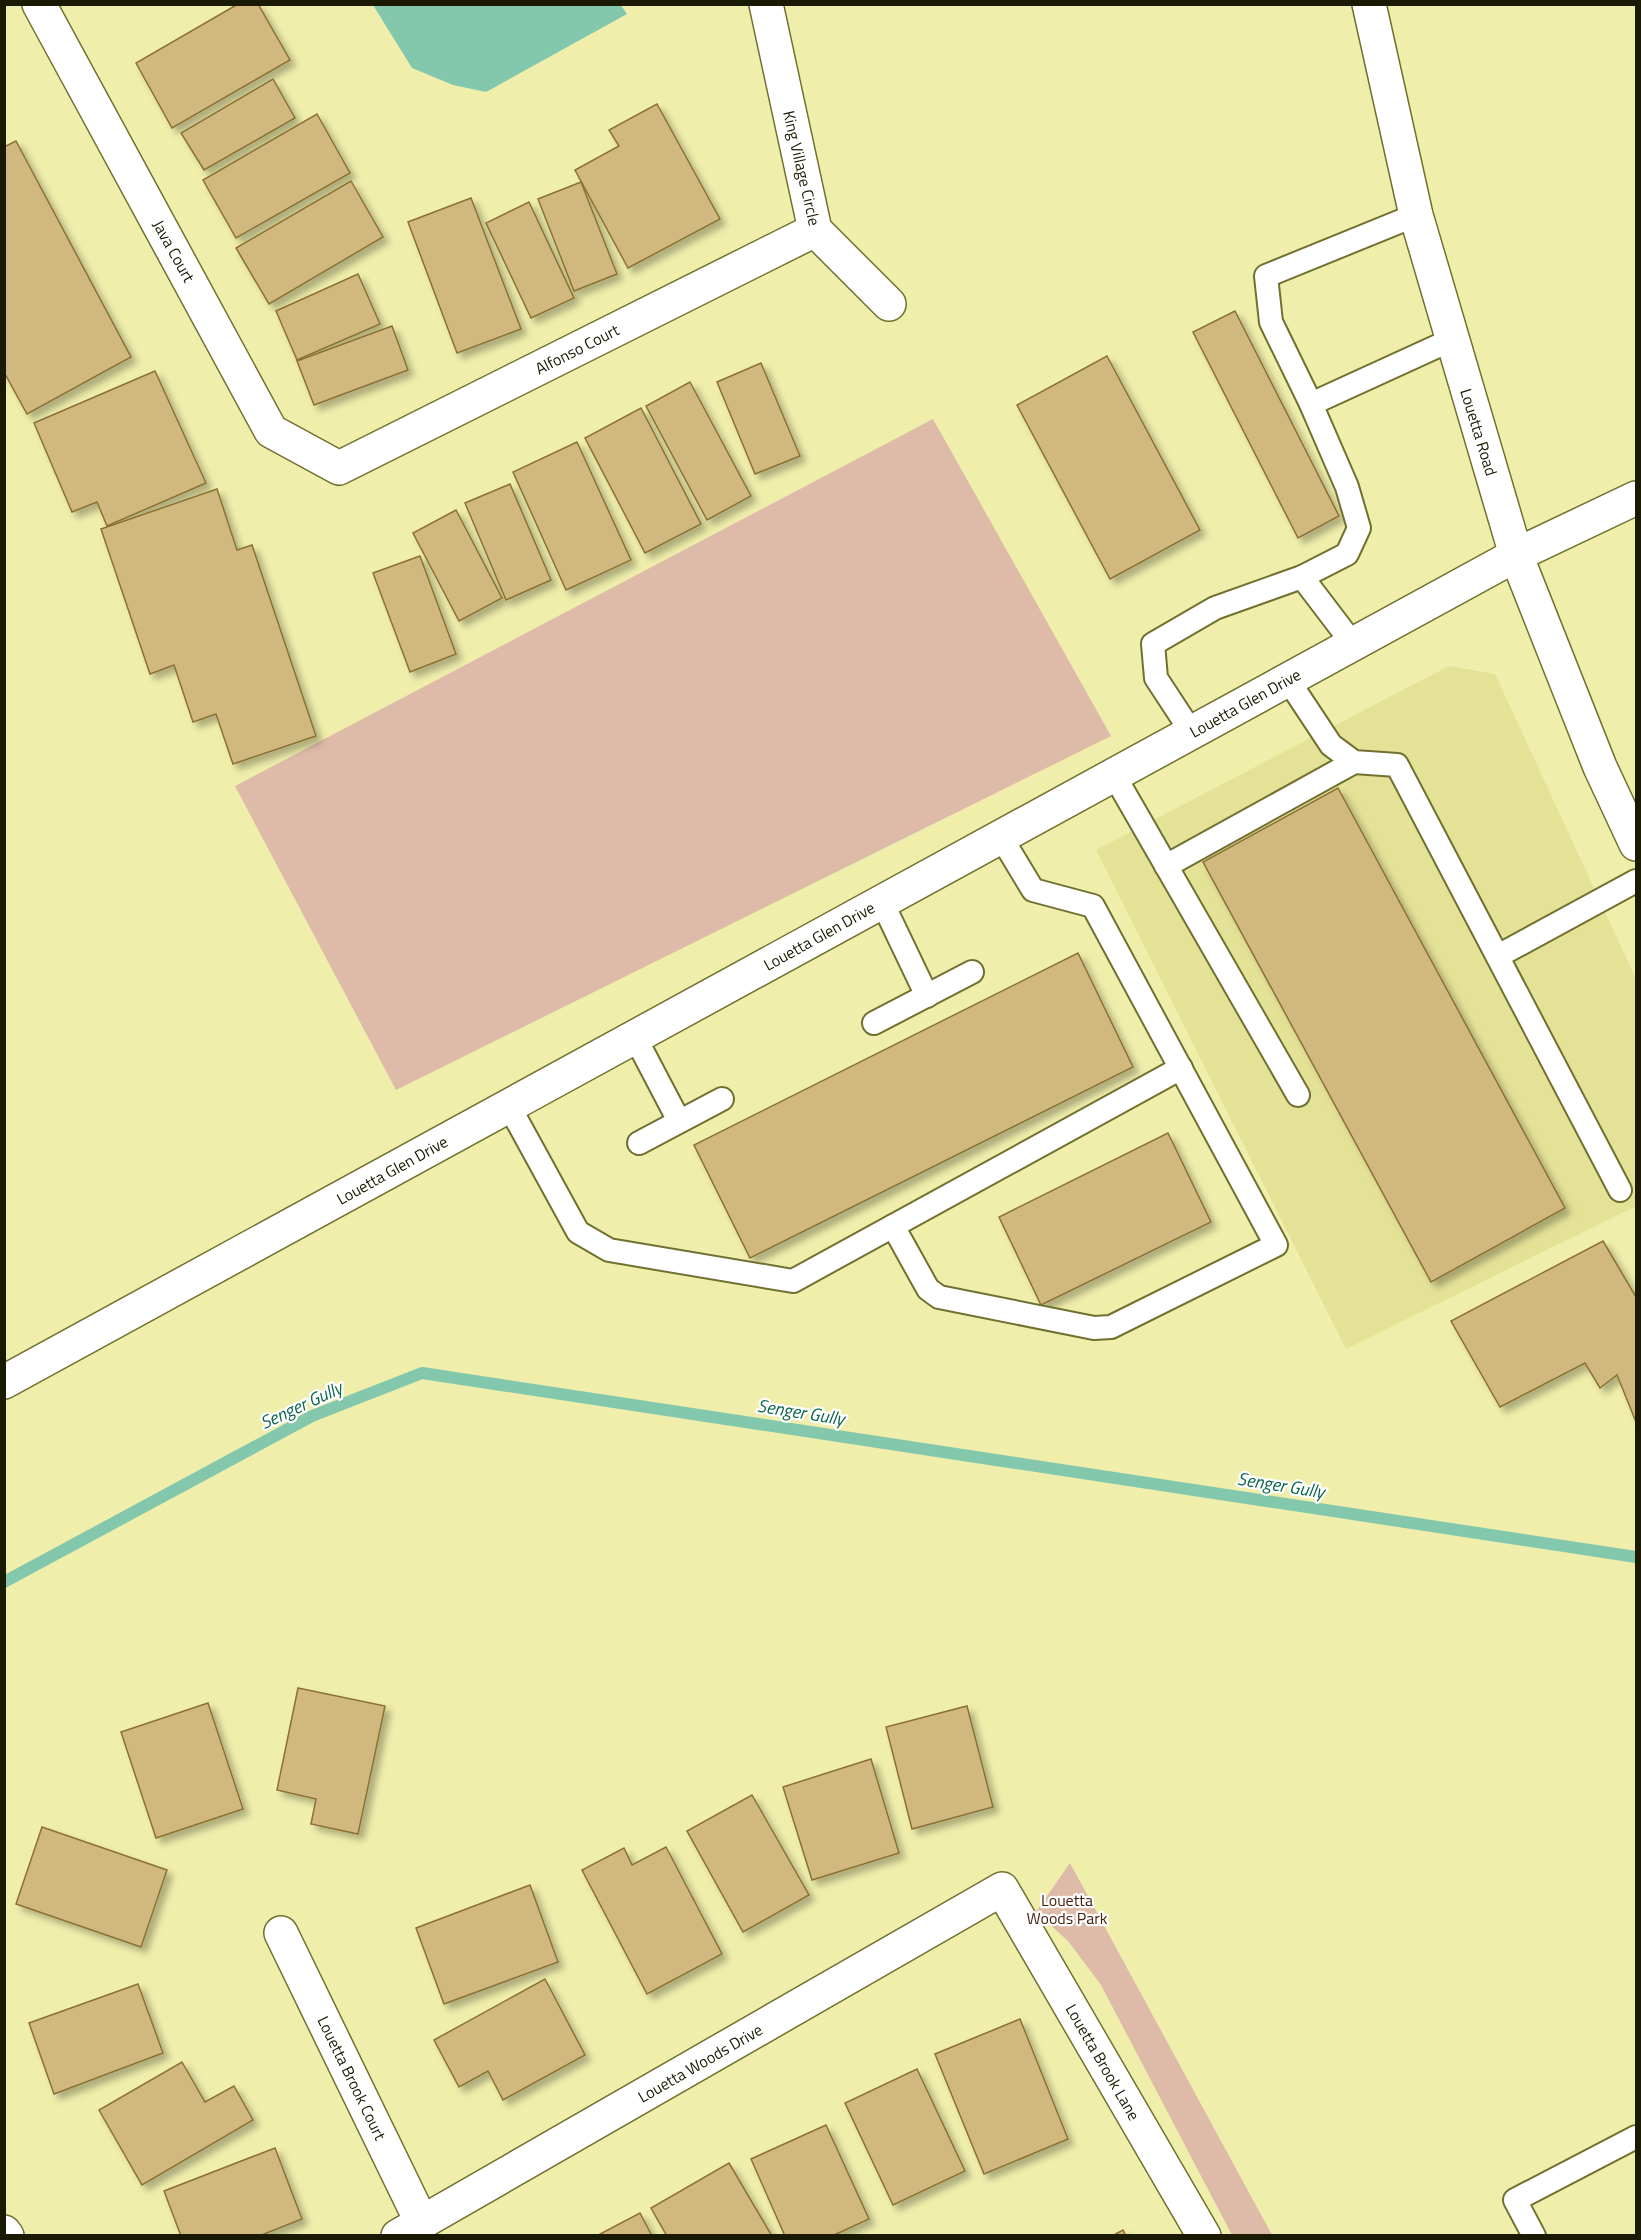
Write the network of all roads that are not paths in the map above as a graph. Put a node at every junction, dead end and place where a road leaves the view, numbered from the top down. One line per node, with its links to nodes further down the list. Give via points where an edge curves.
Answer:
1 (39, 4): 9 (street, Java Court, via 272,431)
2 (766, 4): 5 (street, King Village Circle)
3 (1368, 4): 4 (street, Louetta Road)
4 (1416, 215): 7 (street, Louetta Road); 8 (lane, via 1266,276 1271,322)
5 (815, 230): 6 (street, King Village Circle); 9 (street, Alfonso Court)
6 (889, 304)
7 (1451, 340): 8 (lane); 11 (street, Louetta Road)
8 (1311, 404): 12 (lane, via 1347,487 1359,528 1347,554)
9 (339, 468)
10 (1636, 498): 11 (street, Louetta Glen Drive)
11 (1516, 555): 13 (street, Louetta Glen Drive); 19 (street, Louetta Road, via 1600,767)
12 (1302, 577): 13 (lane); 15 (lane, via 1215,608 1153,644 1156,678)
13 (1353, 644): 14 (street, Louetta Glen Drive)
14 (1288, 680): 15 (street, Louetta Glen Drive); 16 (lane, via 1331,745)
15 (1192, 733): 17 (street, Louetta Glen Drive)
16 (1354, 762): 20 (lane); 23 (lane, via 1397,765)
17 (1114, 775): 18 (street, Louetta Glen Drive); 20 (lane)
18 (1001, 837): 22 (street, Louetta Glen Drive); 28 (lane, via 1032,890 1093,906)
19 (1636, 844)
20 (1166, 866): 29 (lane)
21 (1636, 881): 23 (lane)
22 (882, 902): 25 (lane); 27 (street, Louetta Glen Drive)
23 (1498, 956): 34 (lane)
24 (972, 972): 25 (lane)
25 (927, 996): 26 (lane)
26 (874, 1023)
27 (635, 1037): 31 (street, Louetta Glen Drive); 32 (lane)
28 (1181, 1068): 35 (lane); 35 (lane, via 1276,1245 1111,1327 1094,1328 939,1298 928,1289)
29 (1298, 1095)
30 (722, 1099): 32 (lane)
31 (509, 1106): 35 (lane, via 578,1232 609,1250 793,1281); 36 (street, Louetta Glen Drive)
32 (679, 1121): 33 (lane)
33 (639, 1143)
34 (1620, 1190)
35 (893, 1226)
36 (4, 1382)
37 (1002, 1889): 40 (street, Louetta Woods Drive); 41 (street, Louetta Brook Lane)
38 (281, 1933): 40 (street, Louetta Brook Court)
39 (1636, 2137): 42 (lane, via 1515,2200)
40 (410, 2229)
41 (1204, 2235)
42 (1534, 2235)

